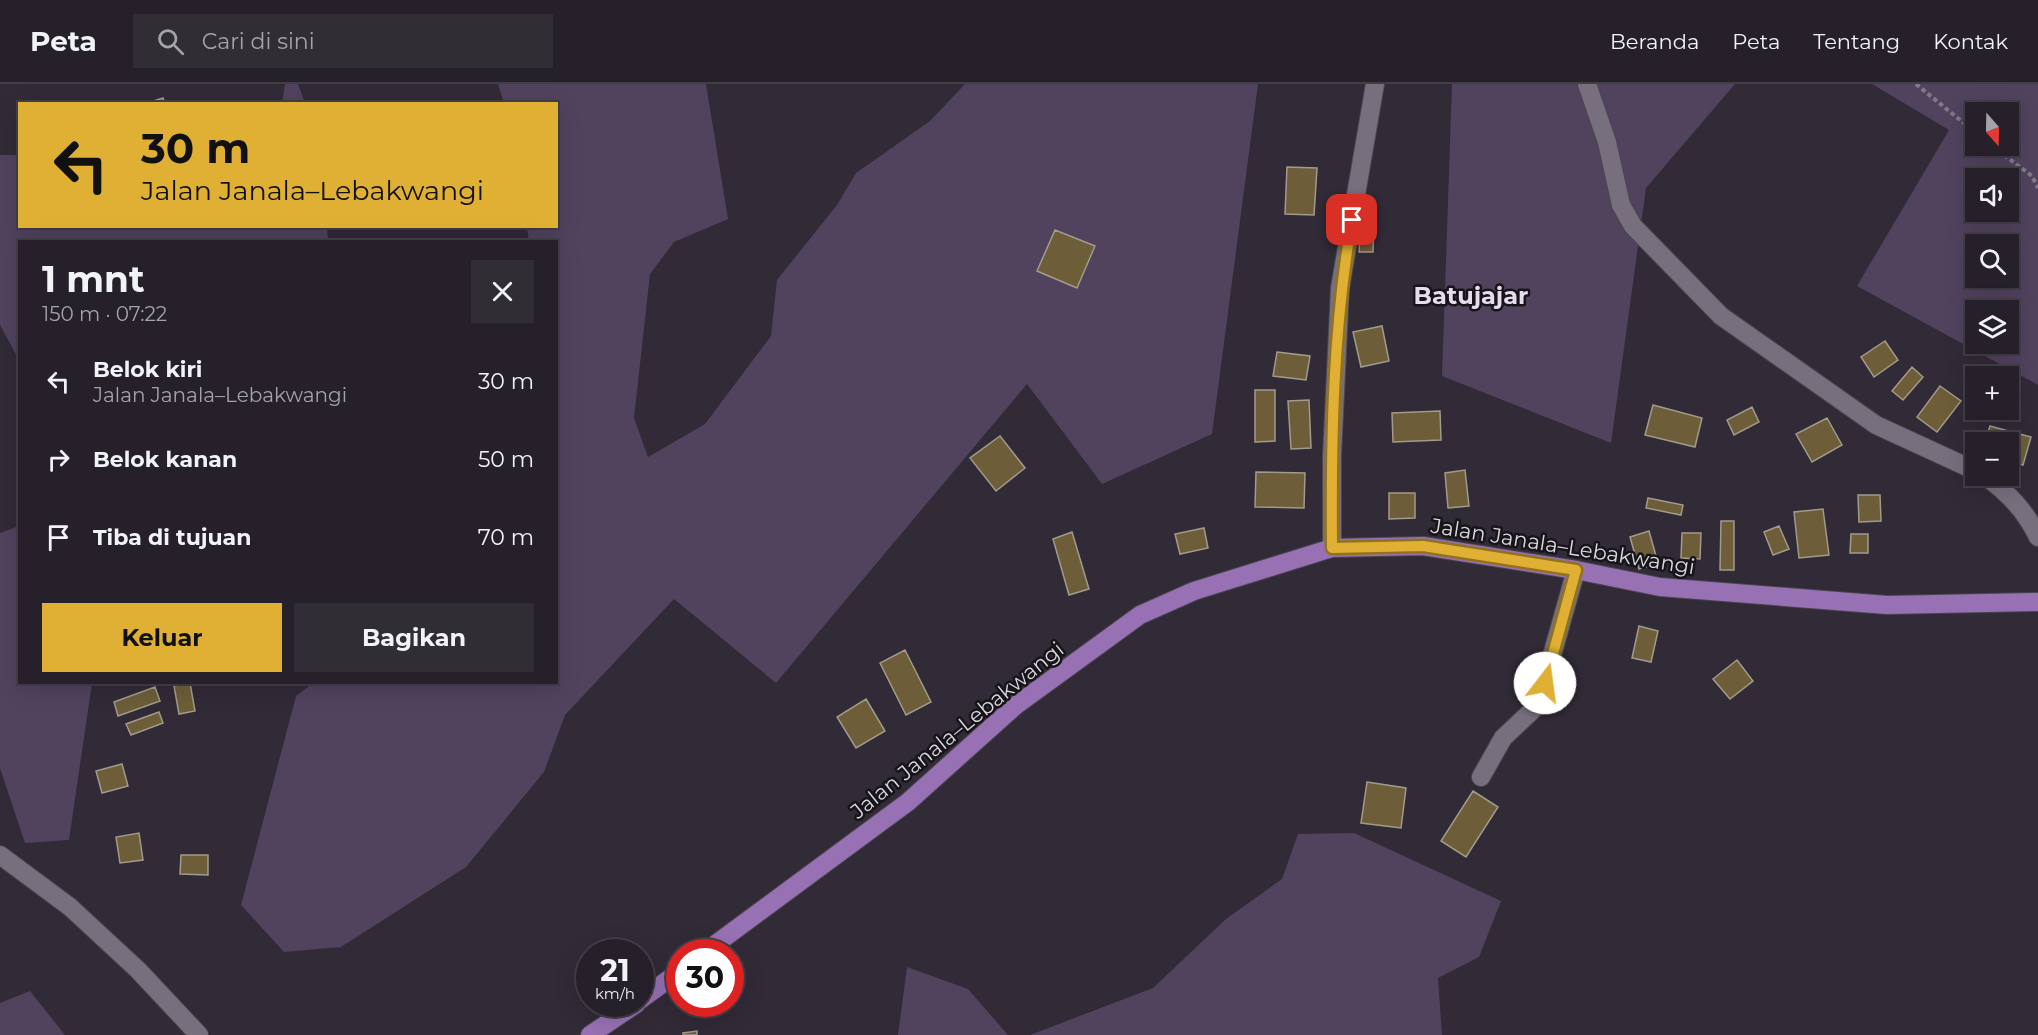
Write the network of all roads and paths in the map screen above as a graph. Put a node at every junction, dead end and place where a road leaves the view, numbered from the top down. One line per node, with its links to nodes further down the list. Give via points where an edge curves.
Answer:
1 (1375, 84): 10 (street, via 1340,288)
2 (1587, 84): 7 (street, via 1607,142 1621,205 1633,226 1721,316 1876,425)
3 (1916, 84): 4 (path)
4 (1965, 124)
5 (2005, 156): 6 (path, via 2032,176)
6 (2038, 188)
7 (1965, 466)
8 (1998, 486): 9 (street, via 2011,496)
9 (2038, 537)
10 (1332, 548): 11 (main road, Jalan Janala–Lebakwangi, via 1423,546); 15 (main road, Jalan Janala–Lebakwangi, via 1194,591 1140,615 1015,706 908,802)
11 (1576, 570): 12 (main road, Jalan Janala–Lebakwangi, via 1660,587 1887,605); 13 (street, via 1538,705 1503,738)
12 (2038, 602)
13 (1481, 777)
14 (0, 855): 17 (street, via 70,906)
15 (723, 939)
16 (617, 1017): 18 (main road)
17 (199, 1035)
18 (590, 1035)

